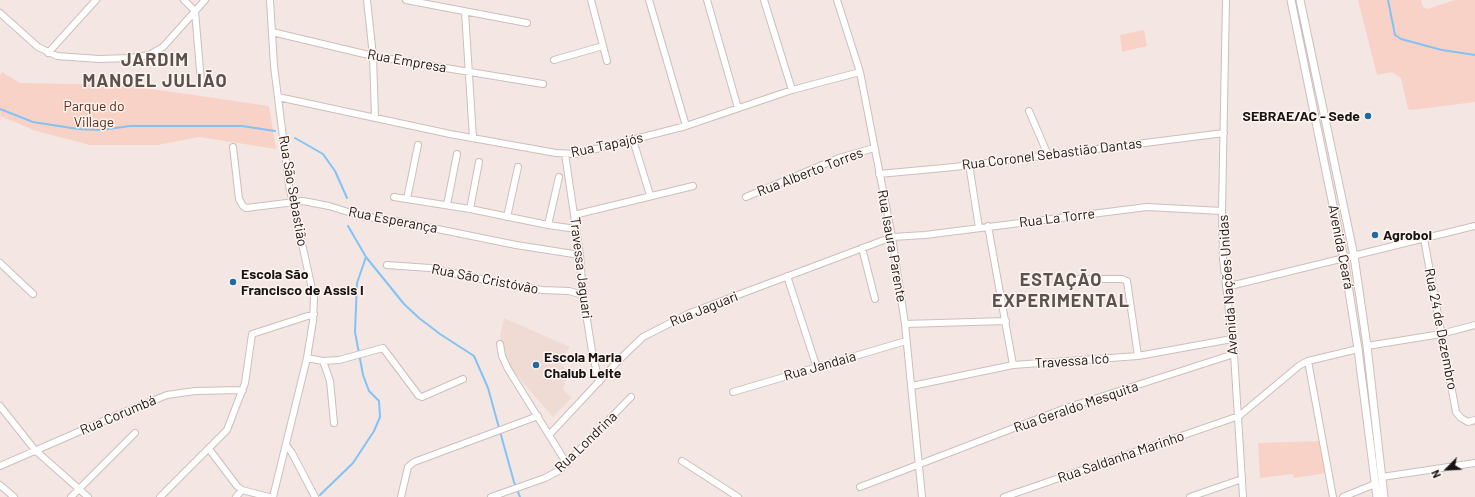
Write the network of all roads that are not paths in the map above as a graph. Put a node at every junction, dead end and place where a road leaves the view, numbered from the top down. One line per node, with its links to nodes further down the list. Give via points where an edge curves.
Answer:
1 (96, 0): 21 (street)
2 (184, 0): 15 (street)
3 (205, 0): 15 (street)
4 (270, 0): 19 (street, Rua São Sebastião)
5 (366, 0): 22 (street)
6 (406, 0): 16 (street)
7 (591, 0): 20 (street)
8 (649, 0): 34 (street)
9 (707, 0): 31 (street)
10 (764, 0): 29 (street)
11 (837, 0): 26 (street, Rua Isaura Parente)
12 (1226, 0): 35 (street, Avenida Nações Unidas)
13 (1291, 0): 70 (main road, Avenida Ceará)
14 (1300, 0): 69 (main road, Avenida Ceará)
15 (195, 11): 21 (street, via 163,47 144,57 76,58); 27 (street)
16 (465, 12): 18 (street); 25 (street)
17 (0, 13): 21 (street)
18 (527, 23)
19 (272, 32): 22 (street, Rua Empresa); 30 (street, Rua São Sebastião)
20 (603, 46): 23 (street); 24 (street)
21 (48, 53)
22 (373, 56): 25 (street, Rua Empresa); 33 (street)
23 (554, 60)
24 (607, 61)
25 (468, 71): 28 (street, Rua Empresa); 36 (street)
26 (860, 72): 29 (street, Rua Tapajós); 40 (street, Rua Isaura Parente)
27 (201, 82)
28 (543, 84)
29 (792, 90): 31 (street, Rua Tapajós)
30 (278, 97): 33 (street, Rua Tapajós); 54 (street, Rua São Sebastião)
31 (738, 108): 34 (street, Rua Tapajós)
32 (1029, 111): 43 (street)
33 (375, 118): 36 (street, Rua Tapajós)
34 (686, 126): 37 (street, Rua Tapajós)
35 (1224, 132): 43 (street, Rua Coronel Sebastião Dantas); 57 (street, Avenida Nações Unidas)
36 (473, 138): 42 (street, Rua Tapajós)
37 (633, 140): 42 (street, Rua Tapajós, via 585,152); 50 (street)
38 (418, 145): 53 (street)
39 (233, 147): 54 (street, Rua Esperança, via 238,193 243,206 251,209)
40 (874, 148): 47 (street, Rua Isaura Parente); 52 (street, Rua Alberto Torres, via 839,158)
41 (457, 154): 55 (street)
42 (565, 154): 58 (street, Travessa Jaguari)
43 (1048, 155): 45 (street, Rua Coronel Sebastião Dantas)
44 (479, 162): 56 (street)
45 (969, 164): 47 (street, Rua Coronel Sebastião Dantas); 63 (street)
46 (518, 167): 59 (street)
47 (879, 174): 65 (street, Rua Isaura Parente)
48 (560, 177): 60 (street)
49 (693, 186): 50 (street)
50 (650, 195): 58 (street)
51 (394, 197): 53 (street)
52 (746, 197)
53 (408, 199): 55 (street)
54 (292, 201): 68 (street, Rua Esperança, via 316,203 360,216); 79 (street, Rua São Sebastião, via 312,285)
55 (447, 205): 56 (street)
56 (470, 209): 59 (street)
57 (1222, 211): 61 (street, Rua La Torre, via 1152,207); 75 (street, Avenida Nações Unidas)
58 (574, 215): 64 (street, Travessa Jaguari)
59 (506, 217): 60 (street)
60 (548, 225): 64 (street)
61 (988, 226): 63 (street, Rua La Torre); 80 (street)
62 (1475, 226): 66 (street)
63 (979, 228): 65 (street, Rua La Torre, via 925,235)
64 (576, 229): 68 (street, Travessa Jaguari)
65 (892, 236): 67 (street, Rua Jaguari); 81 (street, Rua Isaura Parente)
66 (1424, 239): 69 (street); 83 (street, Rua 24 de Dezembro)
67 (862, 248): 73 (street, Rua Jaguari); 78 (street)
68 (580, 255): 77 (street, Travessa Jaguari)
69 (1354, 256): 70 (street); 87 (main road, Avenida Ceará)
70 (1344, 259): 75 (street); 88 (main road, Avenida Ceará)
71 (0, 263): 76 (street)
72 (387, 265): 77 (street, Rua São Cristóvão, via 430,268 504,284 569,291)
73 (787, 276): 95 (street); 97 (street, Rua Jaguari, via 690,313 655,330 632,346)
74 (1079, 279): 90 (street, via 1127,281)
75 (1226, 287): 84 (street, Avenida Nações Unidas)
76 (33, 294)
77 (583, 295): 97 (street, Travessa Jaguari)
78 (875, 299)
79 (314, 314): 91 (street, Rua São Sebastião); 99 (street, via 252,334)
80 (1006, 320): 81 (street); 94 (street)
81 (905, 324): 85 (street, Rua Isaura Parente)
82 (1475, 325): 83 (street)
83 (1441, 334): 87 (street); 105 (street, Rua 24 de Dezembro, via 1456,412 1468,422)
84 (1232, 339): 89 (street, Avenida Nações Unidas); 90 (street, Travessa Icó)
85 (906, 341): 95 (street, Rua Jandaia); 98 (street, Rua Isaura Parente)
86 (500, 344): 103 (street, via 508,369)
87 (1367, 346): 117 (main road, Avenida Ceará)
88 (1358, 349): 93 (street, Rua Saldanha Marinho); 120 (main road, Avenida Ceará)
89 (1234, 354): 104 (street, Avenida Nações Unidas); 115 (street, Rua Geraldo Mesquita, via 1066,408)
90 (1138, 356): 94 (street, Travessa Icó)
91 (306, 358): 92 (street); 109 (street, Rua São Sebastião)
92 (323, 361): 96 (street, via 385,349 419,396 425,397); 106 (street, via 330,381)
93 (1308, 361): 104 (street, Rua Saldanha Marinho, via 1294,369); 139 (street)
94 (1014, 365): 98 (street, Travessa Icó)
95 (817, 368): 100 (street, Rua Jandaia)
96 (463, 379)
97 (599, 382): 108 (street, Rua Jaguari)
98 (912, 386): 115 (street, Rua Isaura Parente)
99 (243, 390): 110 (street, via 227,430); 111 (street, Rua Corumbá, via 195,391 167,395)
100 (733, 392)
101 (631, 397): 114 (street, Rua Londrina)
102 (0, 406): 111 (street)
103 (538, 416): 108 (street); 132 (street, via 414,462 407,471)
104 (1239, 416): 118 (street, Avenida Nações Unidas); 136 (street, Rua Saldanha Marinho)
105 (1475, 420)
106 (334, 423)
107 (135, 433): 122 (street)
108 (550, 434): 114 (street)
109 (286, 445): 130 (street, Rua São Sebastião); 131 (street)
110 (209, 449): 123 (street, via 232,481); 127 (street)
111 (35, 450): 116 (street, Rua Corumbá); 122 (street)
112 (682, 461): 134 (street)
113 (1475, 463): 117 (street)
114 (567, 464): 133 (street, Rua Londrina, via 551,476)
115 (920, 464): 121 (street, Rua Geraldo Mesquita); 135 (street, Rua Isaura Parente)
116 (0, 466)
117 (1382, 477): 142 (main road, Avenida Ceará)
118 (1242, 479): 137 (street); 138 (street, Avenida Nações Unidas)
119 (0, 484): 124 (street)
120 (1375, 484): 140 (street); 141 (main road, Avenida Ceará)
121 (860, 487)
122 (79, 488): 125 (street); 126 (street)
123 (242, 490): 128 (street); 129 (street)
124 (14, 497)
125 (71, 497)
126 (88, 497)
127 (160, 497)
128 (236, 497)
129 (269, 497)
130 (273, 497)
131 (314, 497)
132 (401, 497)
133 (491, 497)
134 (738, 497)
135 (922, 497)
136 (1004, 497)
137 (1190, 497)
138 (1243, 497)
139 (1333, 497)
140 (1343, 497)
141 (1377, 497)
142 (1384, 497)

